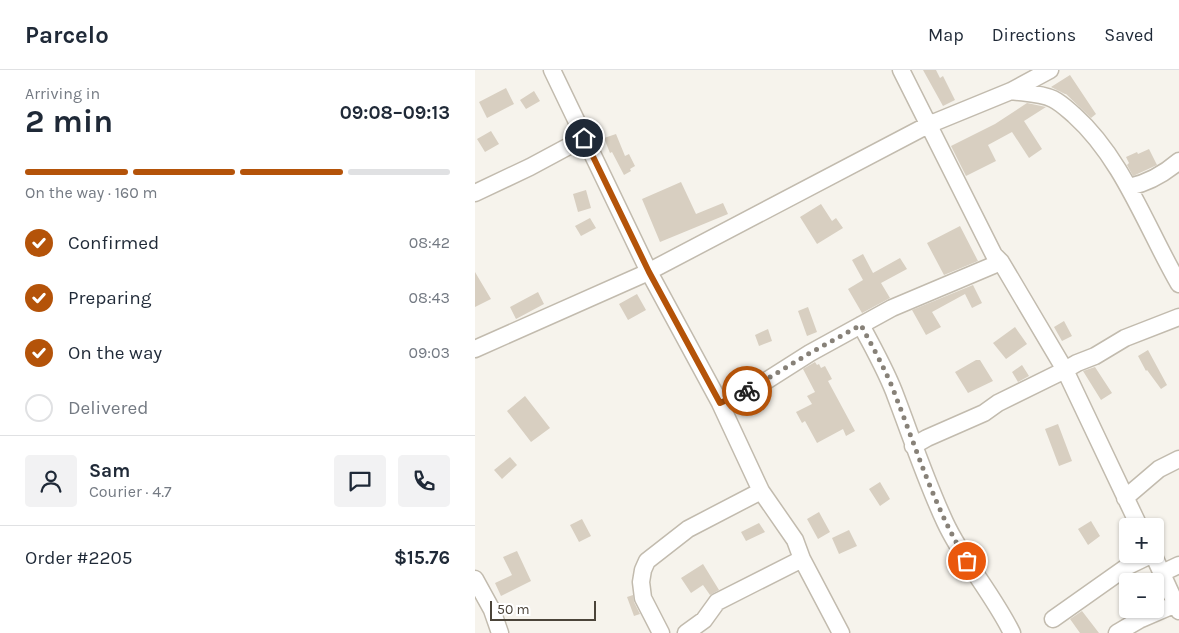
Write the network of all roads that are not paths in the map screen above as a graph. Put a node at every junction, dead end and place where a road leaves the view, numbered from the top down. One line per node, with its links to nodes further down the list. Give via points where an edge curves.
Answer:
1 (552, 70): 6 (street)
2 (901, 70): 5 (street)
3 (1050, 70): 4 (street)
4 (1011, 91): 5 (street); 8 (street, via 1051,98 1062,104 1097,139)
5 (928, 124): 10 (street, via 994,255); 11 (street)
6 (584, 138): 9 (street); 11 (street)
7 (1179, 161): 8 (street, via 1153,178)
8 (1129, 187): 12 (street)
9 (475, 193)
10 (1001, 262): 14 (street); 16 (street)
11 (649, 272): 15 (street); 17 (street)
12 (1179, 284)
13 (1179, 316): 16 (street, via 1125,338)
14 (861, 325): 17 (street, via 755,388); 18 (street, via 896,395)
15 (475, 349)
16 (1065, 370): 18 (street); 21 (street)
17 (720, 403): 20 (street)
18 (913, 446): 34 (street, via 945,523)
19 (1179, 459): 21 (street, via 1159,469)
20 (761, 491): 23 (street, via 790,533); 31 (street, via 689,529 647,561 641,582 643,598)
21 (1125, 498): 22 (street)
22 (1135, 518)
23 (802, 559): 32 (street, via 717,602 704,620); 33 (street)
24 (1179, 565): 25 (street)
25 (1162, 573): 29 (street, via 1153,554 1129,566)
26 (1164, 577): 28 (street)
27 (475, 579): 30 (street)
28 (1178, 608): 35 (street, via 1139,620)
29 (1053, 619)
30 (500, 633)
31 (661, 633)
32 (686, 633)
33 (841, 633)
34 (1012, 633)
35 (1117, 633)

